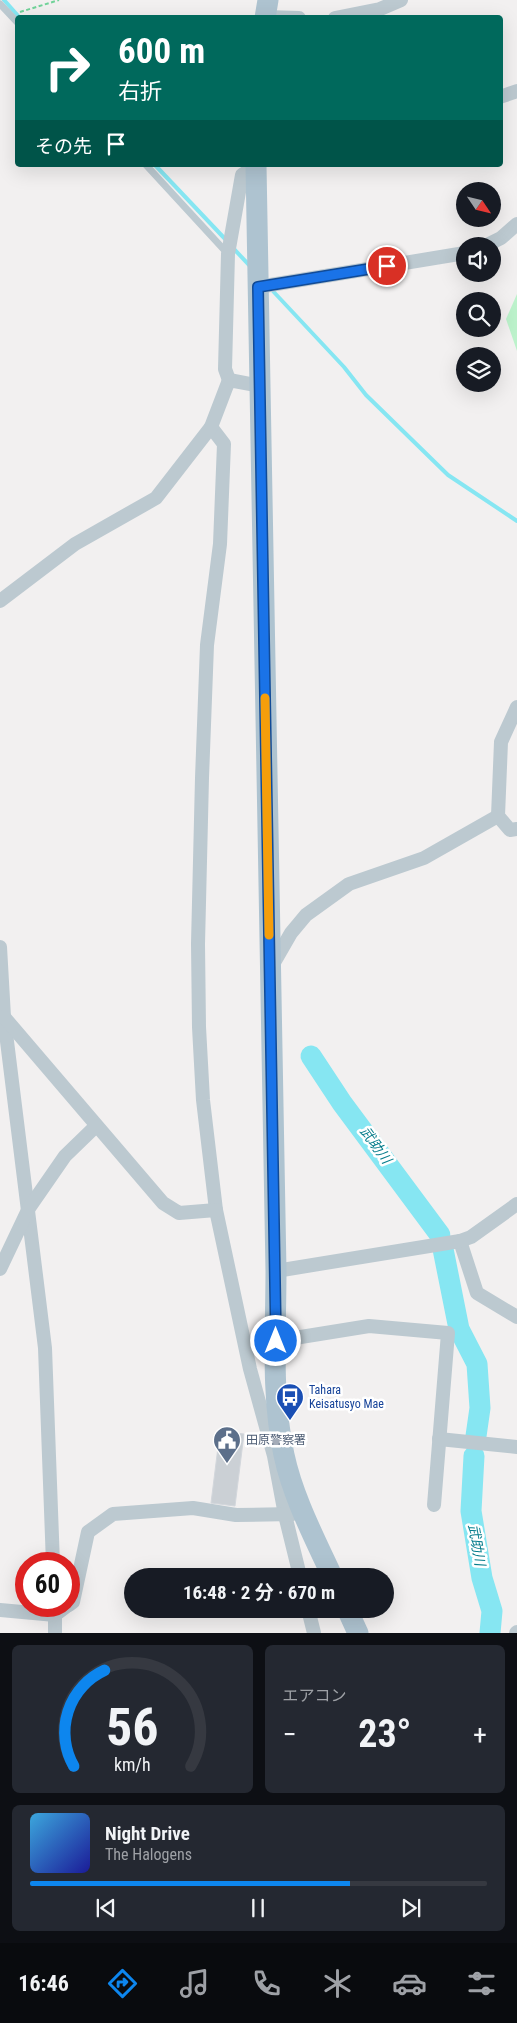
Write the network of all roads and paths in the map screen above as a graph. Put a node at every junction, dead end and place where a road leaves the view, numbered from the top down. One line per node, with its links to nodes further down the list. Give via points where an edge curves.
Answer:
1 (59, 0): 5 (path)
2 (268, 0): 6 (main road)
3 (401, 0): 7 (street, via 380,9)
4 (0, 4): 5 (lane)
5 (10, 15): 8 (lane)
6 (265, 15)
7 (350, 15)
8 (15, 20)
9 (517, 91): 10 (street)
10 (503, 96)
11 (148, 167): 16 (lane)
12 (254, 167): 16 (street, via 242,175)
13 (256, 167): 18 (main road)
14 (517, 224): 15 (street)
15 (501, 238)
16 (228, 254): 19 (street, via 225,369)
17 (456, 255): 18 (street)
18 (258, 287): 20 (main road)
19 (228, 380): 20 (street); 21 (street)
20 (261, 386): 27 (main road)
21 (211, 428): 22 (street, via 156,498 75,544); 32 (street, via 224,444 220,544 207,645 198,944 203,1100)
22 (0, 601)
23 (517, 707): 24 (street, via 501,742)
24 (498, 816): 25 (street, via 510,830); 27 (street, via 424,858 349,884 306,915)
25 (517, 829)
26 (0, 947): 28 (street)
27 (269, 970): 35 (main road)
28 (2, 1015): 29 (street); 31 (street)
29 (96, 1126): 31 (street, via 66,1156); 32 (street, via 162,1203 179,1213)
30 (517, 1204): 33 (street, via 471,1237)
31 (29, 1208): 34 (street); 43 (street, via 45,1348)
32 (216, 1210): 40 (street, via 250,1369)
33 (460, 1240): 35 (street); 36 (street, via 477,1293)
34 (0, 1269)
35 (276, 1271): 37 (main road)
36 (517, 1316)
37 (276, 1341): 38 (street, via 369,1326 448,1333); 40 (main road)
38 (439, 1439): 39 (street); 41 (street)
39 (517, 1447)
40 (279, 1456): 42 (main road)
41 (434, 1505)
42 (294, 1514): 44 (street); 45 (main road); 46 (street, via 236,1515 193,1508 113,1514 88,1532)
43 (53, 1552)
44 (299, 1568)
45 (327, 1568)
46 (80, 1569)
47 (0, 1610): 48 (street)
48 (15, 1610)
49 (55, 1617): 52 (street)
50 (310, 1618): 53 (street)
51 (351, 1618): 54 (main road)
52 (56, 1633)
53 (314, 1633)
54 (358, 1633)

